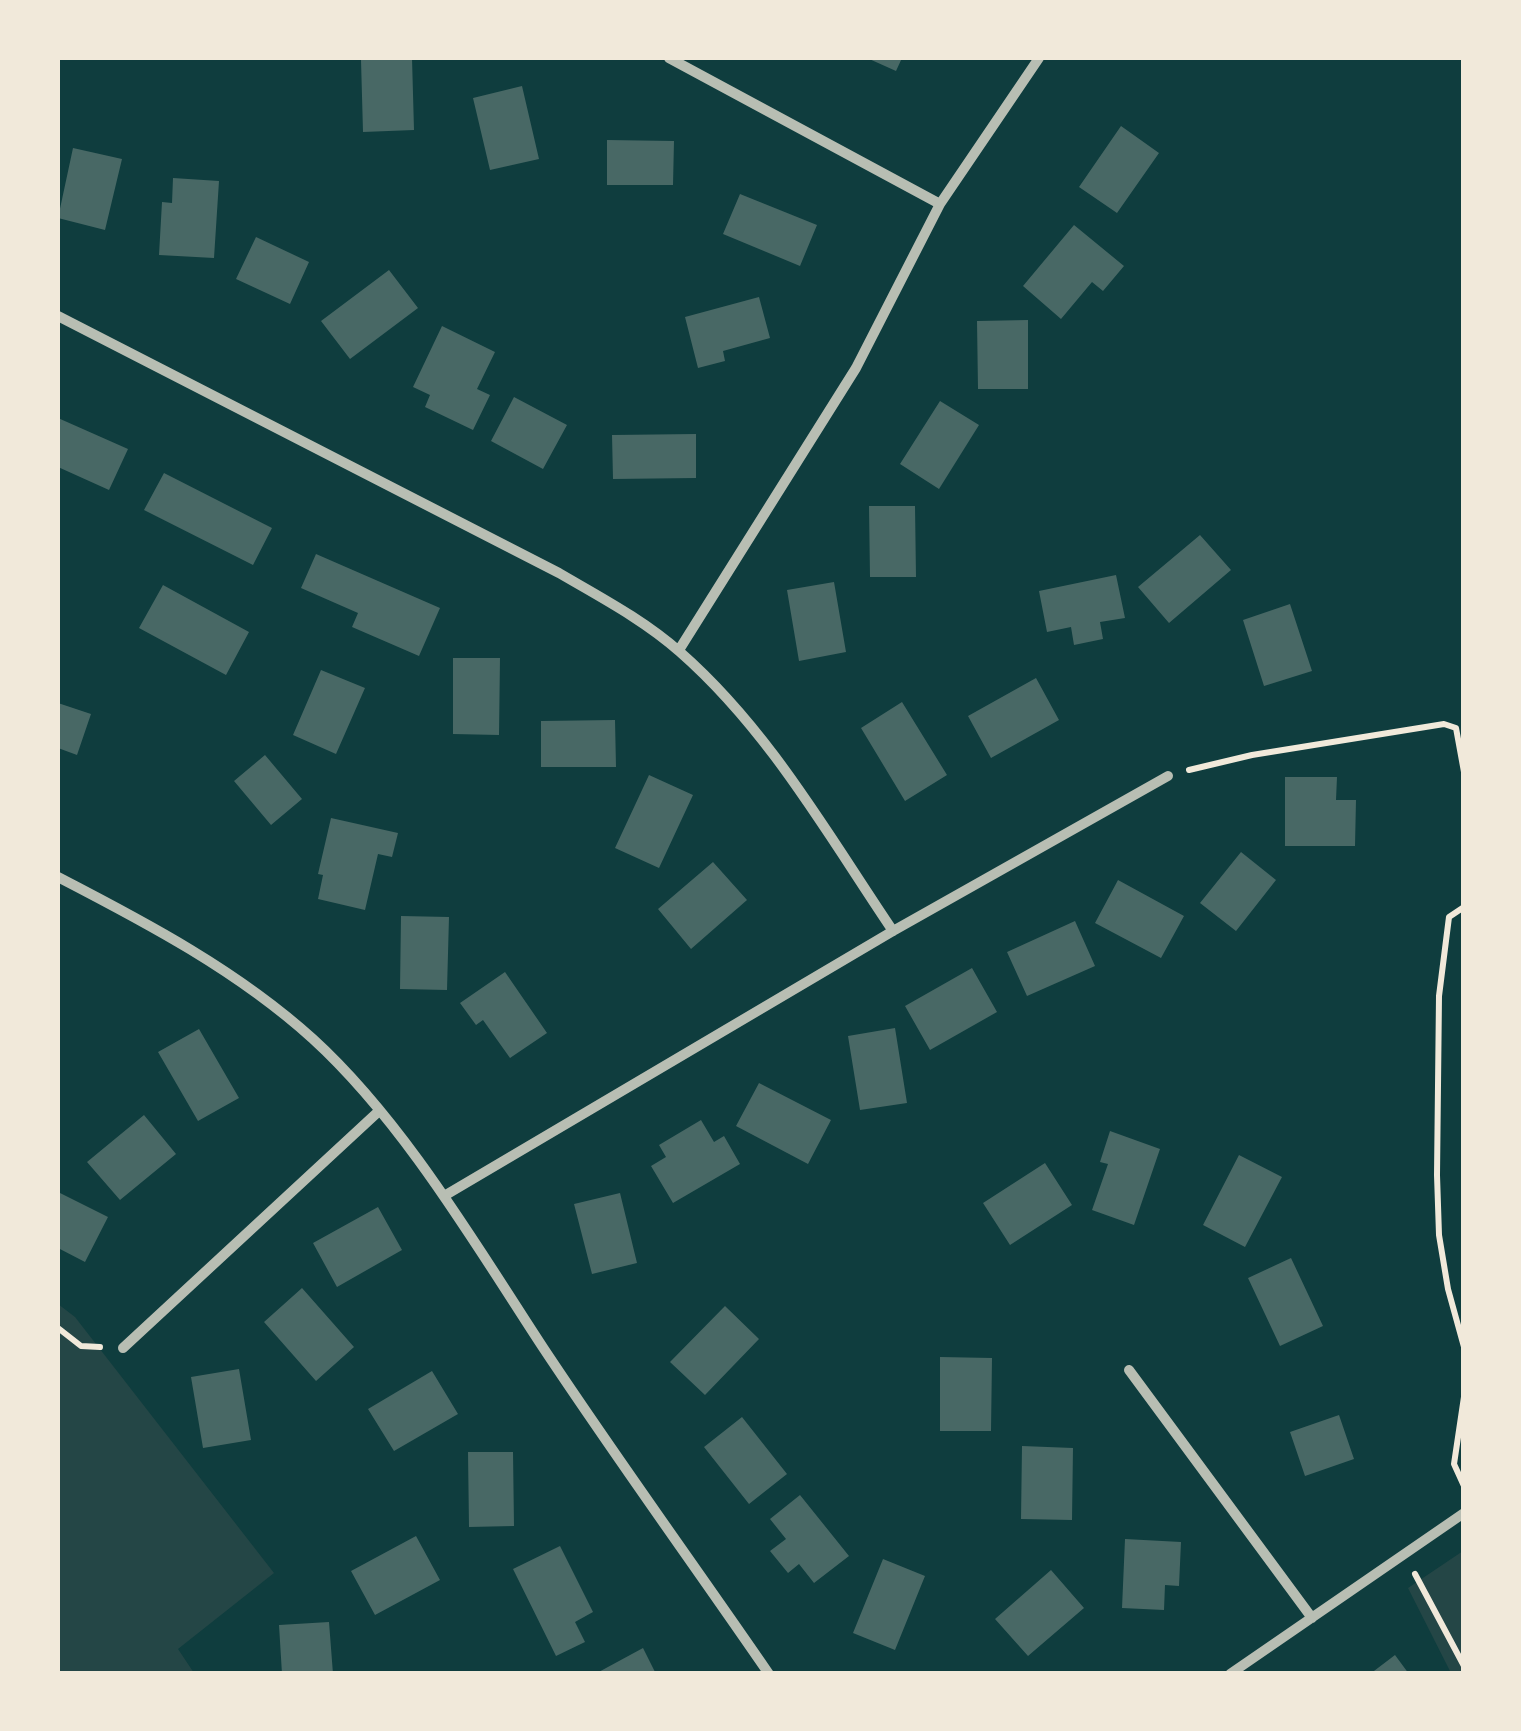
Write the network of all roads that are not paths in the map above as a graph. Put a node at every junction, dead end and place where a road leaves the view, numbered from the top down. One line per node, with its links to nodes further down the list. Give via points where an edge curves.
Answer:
1 (669, 58): 3 (street)
2 (1039, 58): 3 (street)
3 (940, 204): 5 (street, via 856,368)
4 (58, 316): 5 (street, via 544,565)
5 (678, 650): 8 (street, via 768,746)
6 (1168, 776): 8 (street)
7 (58, 877): 9 (street, via 232,975 314,1040)
8 (894, 931): 10 (street)
9 (379, 1111): 10 (street); 11 (street)
10 (444, 1196): 15 (street)
11 (123, 1348)
12 (1130, 1370): 14 (street)
13 (1464, 1513): 14 (street)
14 (1312, 1618): 16 (street)
15 (769, 1674)
16 (1230, 1674)

